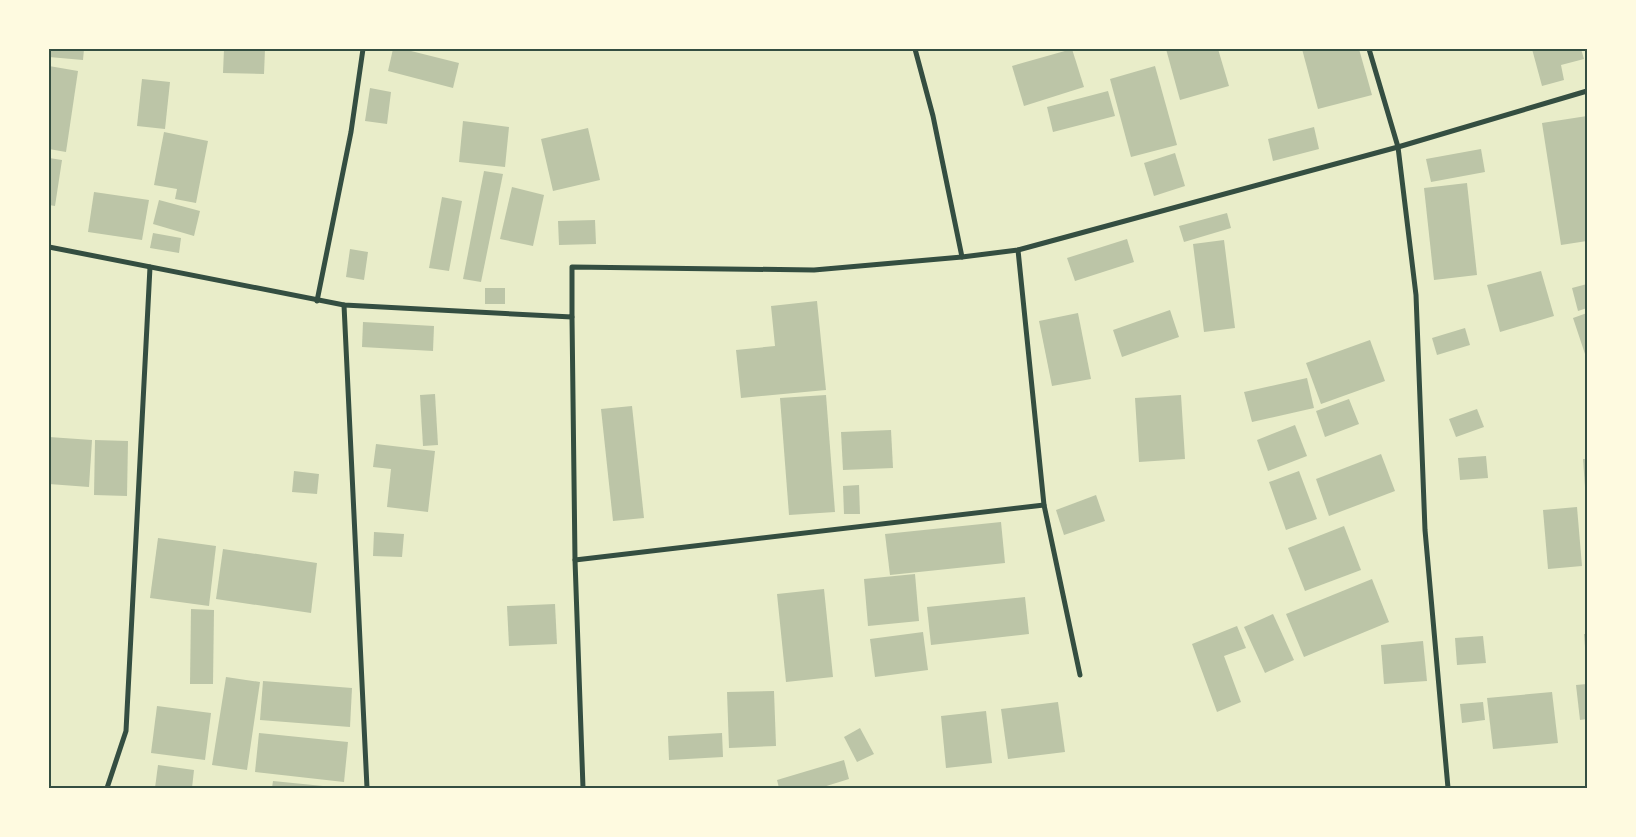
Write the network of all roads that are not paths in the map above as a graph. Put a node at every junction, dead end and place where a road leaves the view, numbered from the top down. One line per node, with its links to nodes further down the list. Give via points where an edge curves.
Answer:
1 (363, 49): 10 (street, via 351,132)
2 (916, 49): 8 (street)
3 (1369, 49): 5 (street)
4 (1587, 91): 5 (street)
5 (1398, 147): 7 (street); 19 (street, via 1416,296 1425,530)
6 (49, 247): 9 (street)
7 (1018, 250): 8 (street); 13 (street)
8 (962, 257): 12 (street, via 814,270 572,267)
9 (150, 267): 10 (street); 16 (street, via 126,731)
10 (317, 301): 11 (street)
11 (344, 305): 12 (street); 17 (street)
12 (572, 317): 14 (street)
13 (1044, 505): 14 (street); 15 (street)
14 (575, 560): 18 (street)
15 (1080, 675)
16 (107, 788)
17 (367, 788)
18 (582, 788)
19 (1448, 788)

